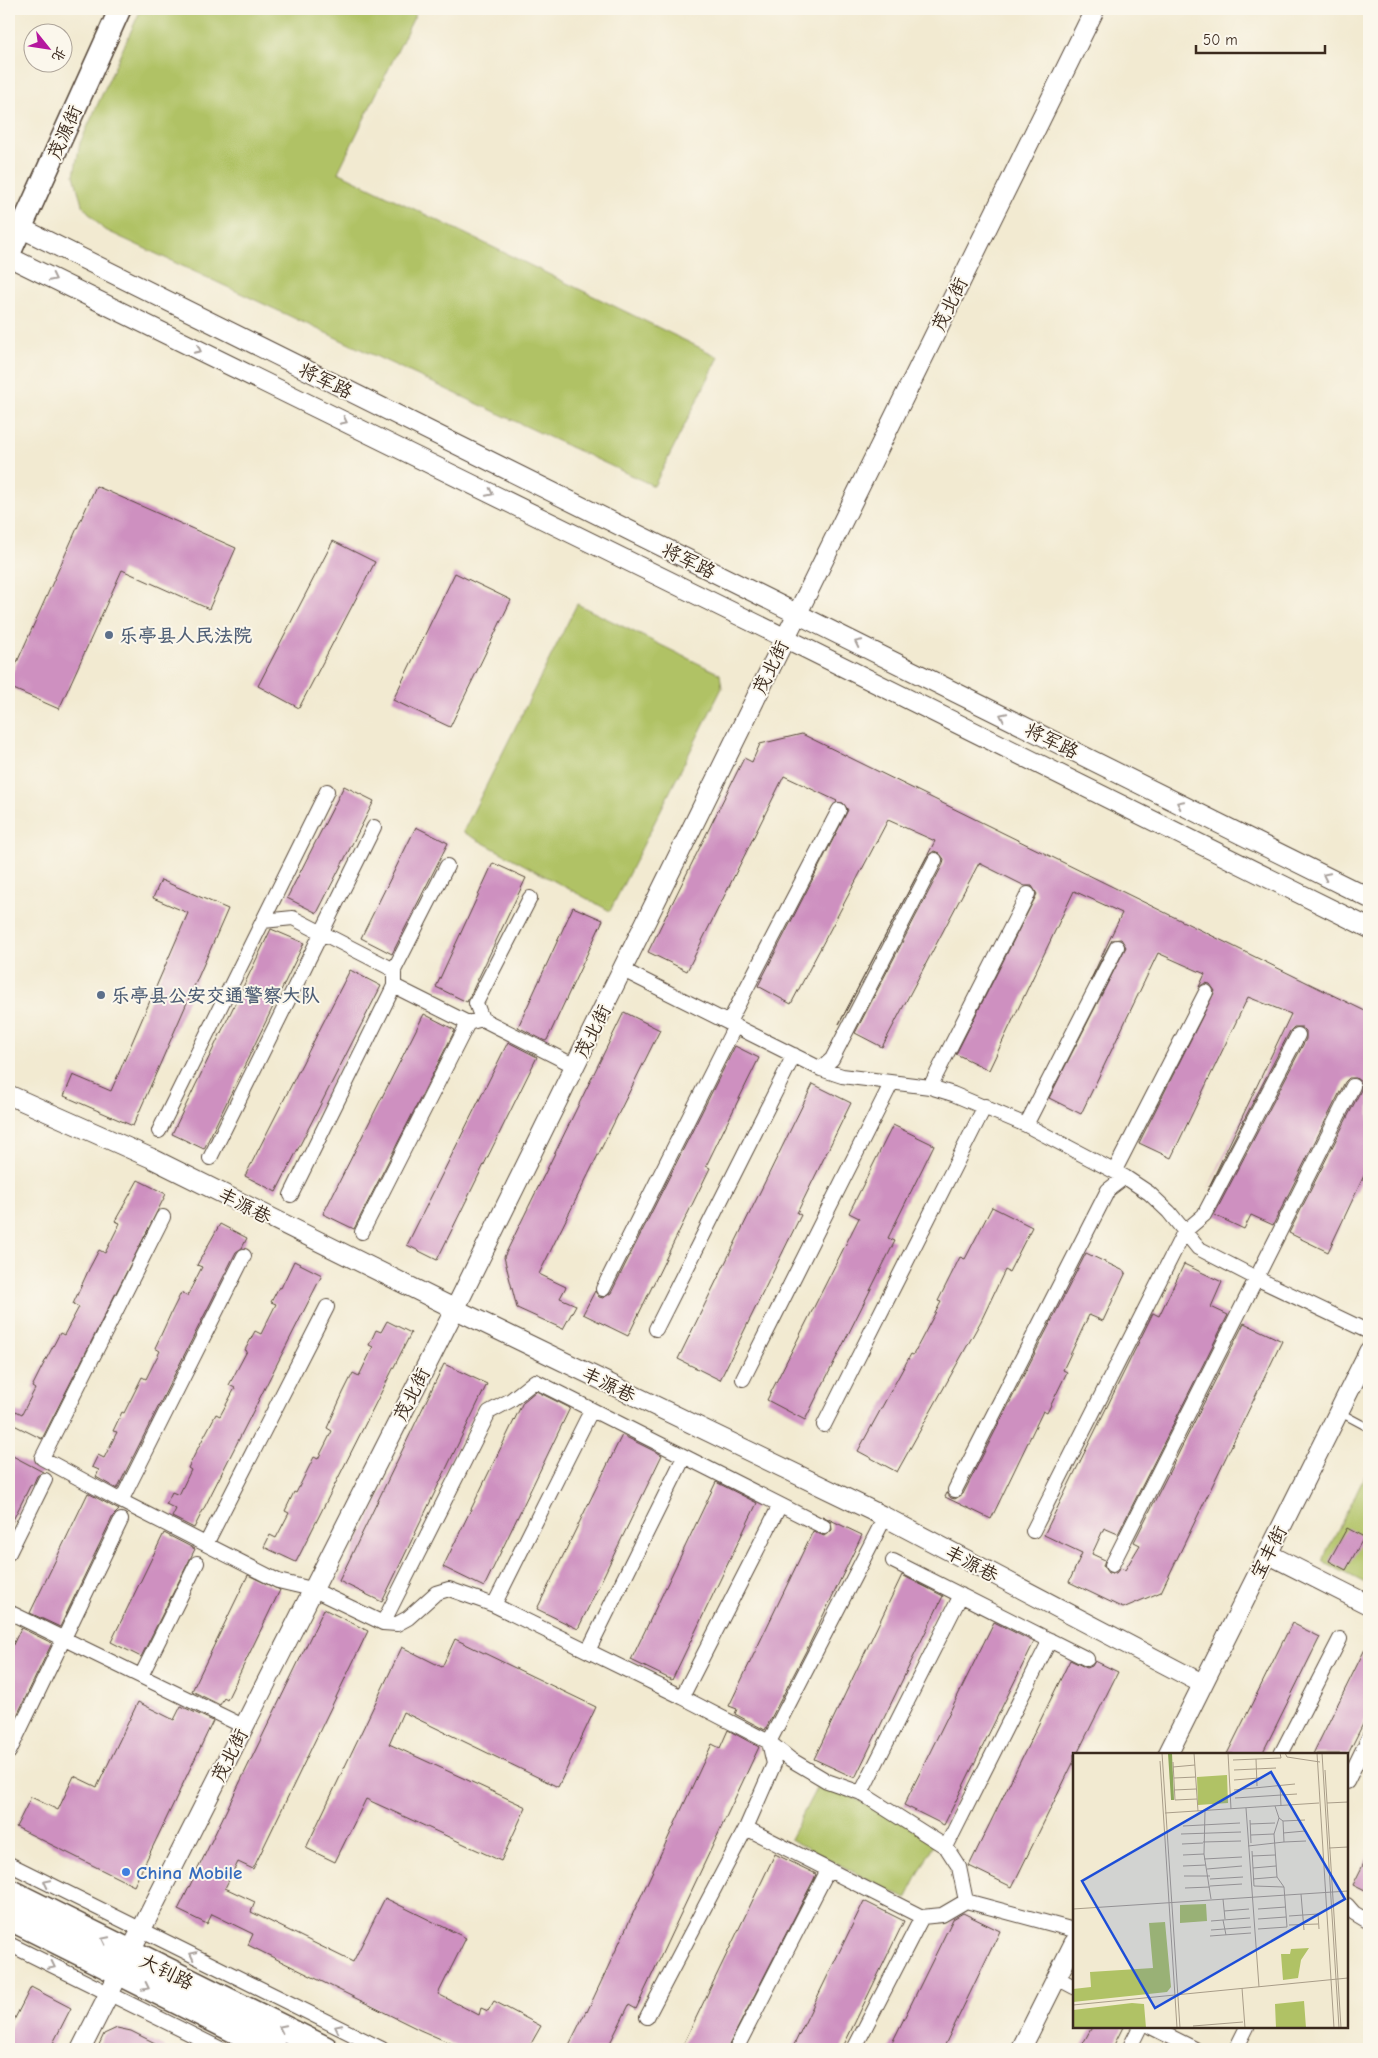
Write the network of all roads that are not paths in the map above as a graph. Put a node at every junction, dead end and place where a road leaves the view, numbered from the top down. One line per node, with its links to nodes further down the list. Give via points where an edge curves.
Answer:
1 (120, 9): 3 (main road, 茂源街)
2 (1095, 9): 5 (street, 茂北街)
3 (15, 225): 4 (main road, 茂源街); 5 (street, 将军路)
4 (9, 256): 6 (street, 将军路, one-way to 6)
5 (796, 613): 6 (street, 茂北街); 14 (street, 将军路, one-way to 5)
6 (785, 638): 16 (street, 将军路); 20 (street, 茂北街)
7 (327, 791): 15 (street)
8 (839, 810): 25 (street)
9 (374, 827): 17 (street)
10 (934, 860): 29 (street, via 832,1058)
11 (447, 866): 19 (street)
12 (1028, 894): 32 (street)
13 (530, 898): 23 (street, via 476,1002)
14 (1369, 898)
15 (263, 920): 17 (street, via 293,918); 36 (street)
16 (1369, 928)
17 (322, 932): 19 (street); 37 (street)
18 (1117, 947): 35 (street)
19 (394, 970): 21 (street)
20 (623, 970): 25 (street); 28 (street, 茂北街)
21 (394, 986): 24 (street); 39 (street)
22 (1206, 992): 38 (street)
23 (482, 1019): 24 (street); 28 (street)
24 (468, 1023): 41 (street)
25 (732, 1024): 27 (street); 45 (street)
26 (1298, 1035): 42 (street, via 1204,1216)
27 (794, 1055): 29 (street); 48 (street)
28 (575, 1066): 47 (street, 茂北街)
29 (821, 1069): 30 (street)
30 (891, 1084): 32 (street); 51 (street)
31 (1353, 1086): 44 (street)
32 (930, 1087): 34 (street)
33 (9, 1094): 47 (street, 丰源巷, via 151,1158)
34 (985, 1106): 35 (street); 54 (street)
35 (1026, 1126): 38 (street)
36 (159, 1131)
37 (210, 1158)
38 (1120, 1174): 42 (street, via 1149,1193); 58 (street, via 1108,1190)
39 (291, 1195)
40 (163, 1217): 59 (street, via 42,1458)
41 (362, 1232)
42 (1184, 1232): 44 (street, via 1198,1248); 64 (street)
43 (244, 1256): 59 (street)
44 (1256, 1278): 49 (street); 70 (street)
45 (603, 1289)
46 (327, 1307): 65 (street)
47 (454, 1309): 61 (street, 丰源巷); 71 (street, 茂北街)
48 (656, 1329)
49 (1369, 1332)
50 (1369, 1351): 53 (street, 宝丰街)
51 (743, 1379)
52 (591, 1410): 56 (street); 74 (street); 76 (street, via 535,1381 490,1412)
53 (1339, 1412): 55 (lane); 67 (street, 宝丰街)
54 (824, 1425)
55 (1369, 1428)
56 (684, 1457): 60 (street); 80 (street)
57 (45, 1480): 66 (street)
58 (955, 1490)
59 (122, 1501): 65 (street)
60 (780, 1505): 63 (street); 84 (street)
61 (885, 1517): 83 (street, 丰源巷); 87 (street)
62 (121, 1520): 77 (street)
63 (824, 1527)
64 (1033, 1531)
65 (206, 1544): 71 (street, via 278,1581)
66 (9, 1553)
67 (1268, 1554): 73 (street); 83 (street, 宝丰街)
68 (894, 1561): 72 (street)
69 (198, 1563): 82 (street)
70 (1112, 1565)
71 (312, 1589): 76 (street); 85 (street, 茂北街)
72 (961, 1594): 78 (street); 92 (street)
73 (1369, 1605)
74 (494, 1606): 76 (street, via 449,1589 436,1592 397,1624); 80 (street)
75 (9, 1612): 77 (street)
76 (383, 1623)
77 (65, 1639): 82 (street); 88 (street)
78 (1050, 1640): 81 (street); 94 (street)
79 (1340, 1640): 90 (street)
80 (588, 1651): 84 (street)
81 (1087, 1658)
82 (141, 1676): 85 (street)
83 (1203, 1684): 89 (street, 宝丰街)
84 (682, 1697): 87 (street)
85 (244, 1726): 103 (street, 茂北街)
86 (1369, 1737): 91 (street)
87 (769, 1742): 92 (street, via 827,1781); 93 (street, via 774,1764)
88 (9, 1752)
89 (1168, 1753)
90 (1282, 1753)
91 (1348, 1780)
92 (861, 1792): 94 (street)
93 (746, 1828): 96 (street); 110 (street)
94 (946, 1847): 98 (street, via 959,1867)
95 (9, 1864): 103 (street, one-way to 95)
96 (828, 1870): 101 (street); 119 (street)
97 (9, 1892): 107 (highway, 大钊路, one-way to 97)
98 (966, 1901): 101 (street, via 942,1916); 104 (street)
99 (1348, 1906): 102 (street)
100 (9, 1917): 107 (highway, 大钊路)
101 (922, 1917): 120 (street)
102 (1369, 1922)
103 (142, 1930): 107 (street, 茂北街); 118 (street, one-way to 103)
104 (1073, 1930)
105 (9, 1944): 107 (street, one-way to 107)
106 (1073, 1945): 108 (street)
107 (120, 1973): 114 (street, 茂北街); 115 (street); 116 (highway, 大钊路, one-way to 116); 117 (highway, 大钊路, one-way to 107)
108 (1056, 1978): 109 (street); 121 (street)
109 (1073, 1986)
110 (647, 2017)
111 (1140, 2028): 122 (street)
112 (1153, 2028): 123 (street)
113 (1246, 2028): 124 (street)
114 (81, 2049)
115 (220, 2049)
116 (273, 2049)
117 (325, 2049)
118 (382, 2049)
119 (736, 2049)
120 (854, 2049)
121 (1021, 2049)
122 (1129, 2049)
123 (1195, 2049)
124 (1236, 2049)

